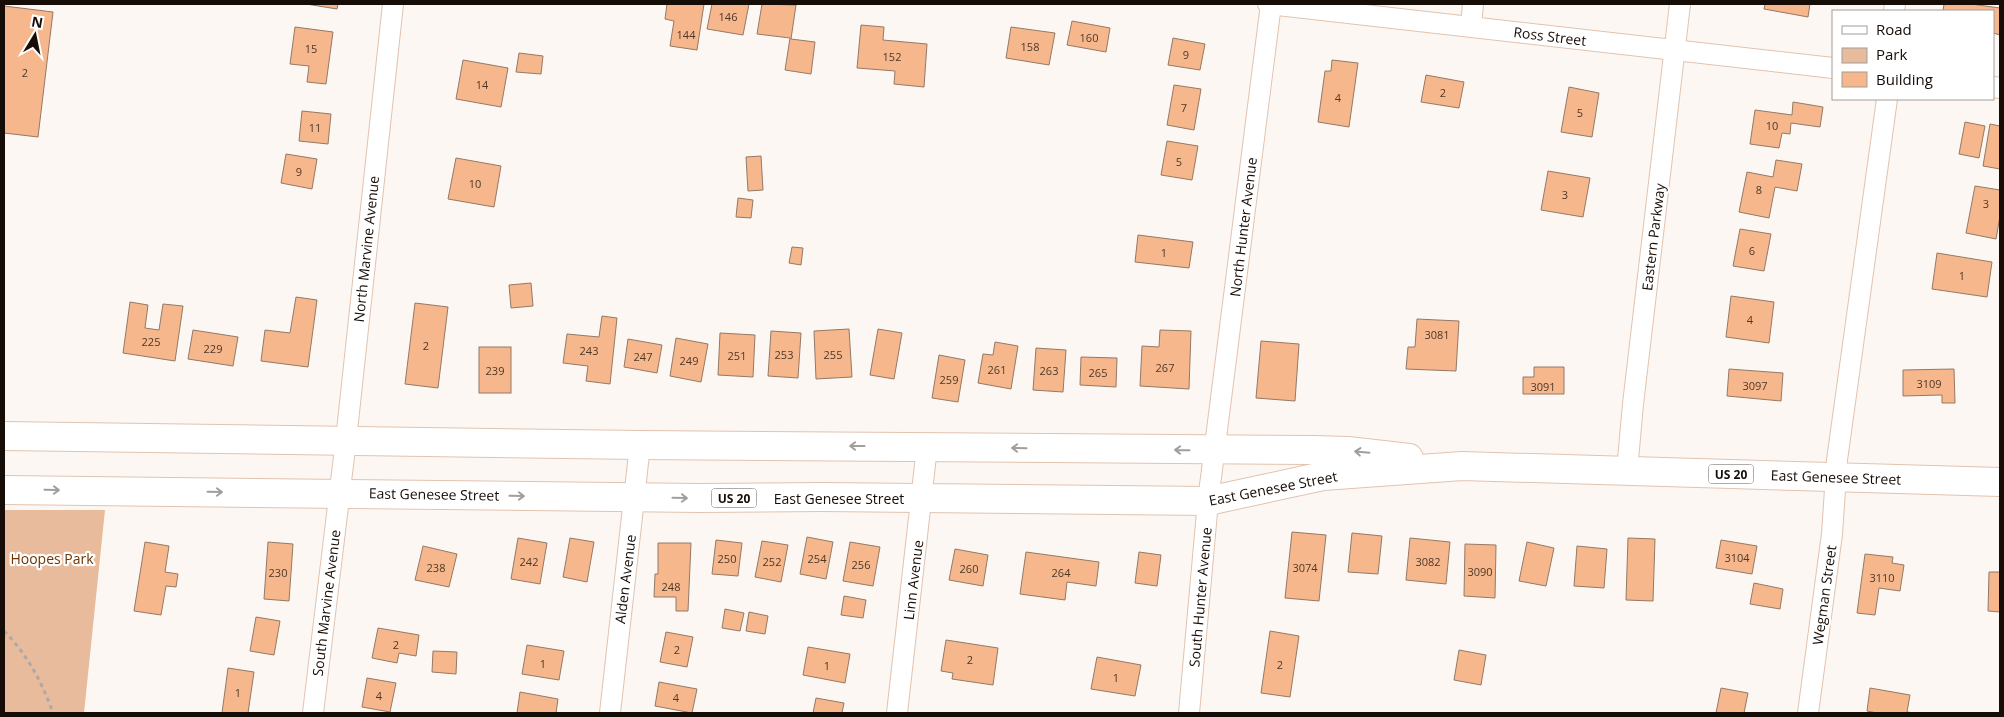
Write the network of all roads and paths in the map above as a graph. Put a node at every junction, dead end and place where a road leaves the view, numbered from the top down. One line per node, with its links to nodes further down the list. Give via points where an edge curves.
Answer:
1 (393, 4): 10 (street, North Marvine Avenue)
2 (1270, 4): 5 (street, Ross Street); 13 (street, North Hunter Avenue)
3 (1473, 4): 5 (street)
4 (1680, 4): 6 (street, Eastern Parkway)
5 (1471, 26): 6 (street, Ross Street)
6 (1675, 50): 7 (street, Ross Street); 15 (street, Eastern Parkway)
7 (1832, 68)
8 (1887, 100): 16 (street, Wegman Street)
9 (4, 436): 10 (highway, East Genesee Street / US 20)
10 (346, 440): 11 (highway, East Genesee Street / US 20); 19 (street, North Marvine Avenue)
11 (640, 445): 12 (highway, East Genesee Street / US 20, one-way to 11); 20 (street, Alden Avenue)
12 (927, 447): 13 (highway, East Genesee Street / US 20, one-way to 12); 21 (street, Linn Avenue)
13 (1214, 450): 14 (highway, East Genesee Street / US 20, one-way to 13, via 1348,451); 22 (street, South Hunter Avenue)
14 (1462, 466): 15 (highway, East Genesee Street / US 20); 22 (highway, East Genesee Street / US 20, via 1323,476)
15 (1627, 471): 16 (highway, East Genesee Street / US 20)
16 (1836, 476): 17 (highway, East Genesee Street / US 20); 29 (street, Wegman Street, via 1832,534)
17 (2000, 482)
18 (4, 490): 19 (highway, East Genesee Street / US 20, one-way to 19)
19 (338, 493): 20 (highway, East Genesee Street / US 20, one-way to 20); 25 (street, South Marvine Avenue)
20 (635, 497): 21 (highway, East Genesee Street / US 20, one-way to 21); 26 (street, Alden Avenue)
21 (922, 498): 22 (highway, East Genesee Street / US 20); 27 (street, Linn Avenue)
22 (1208, 501): 28 (street, South Hunter Avenue)
23 (4, 631): 24 (path, via 29,660)
24 (53, 713)
25 (313, 713)
26 (610, 713)
27 (897, 713)
28 (1189, 713)
29 (1808, 713)

